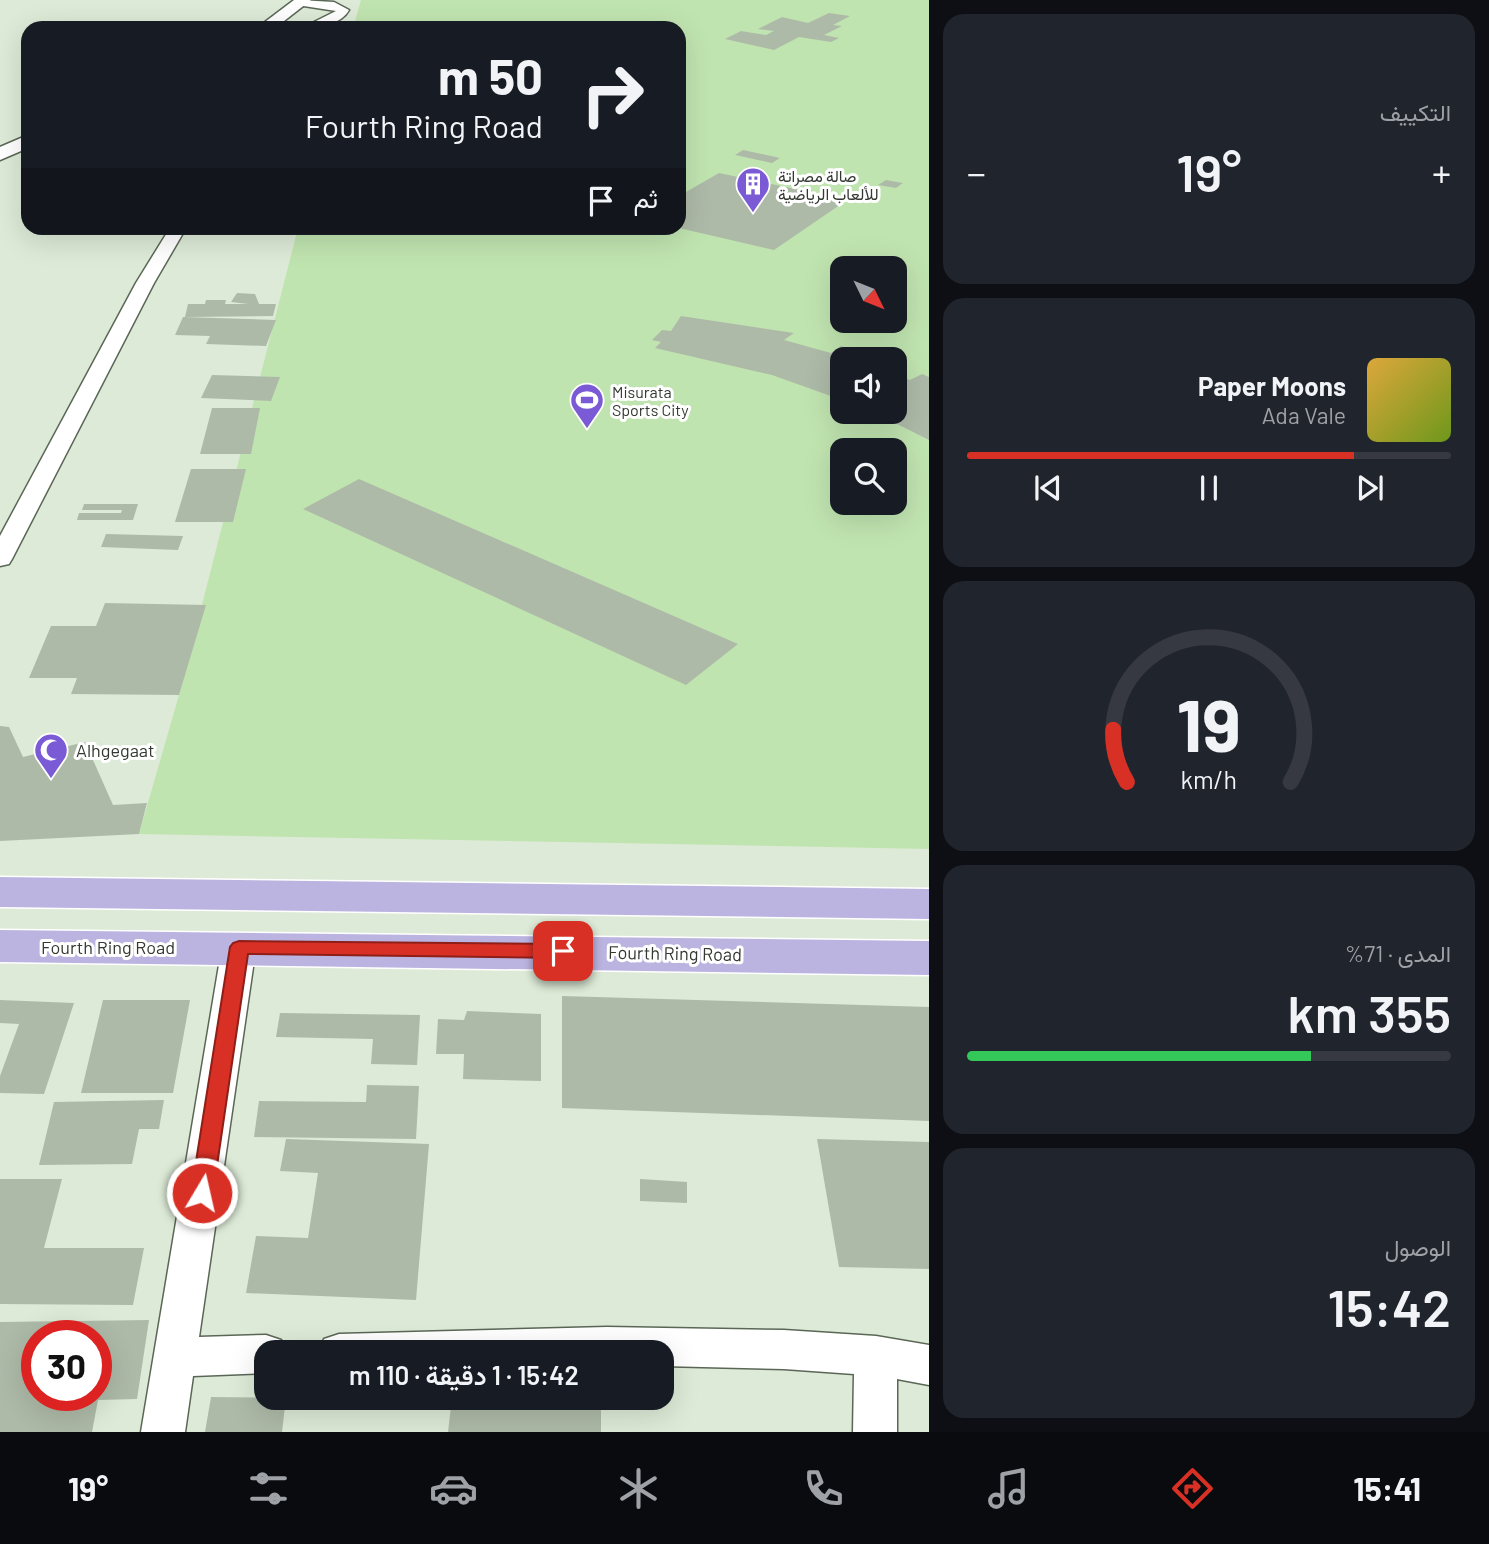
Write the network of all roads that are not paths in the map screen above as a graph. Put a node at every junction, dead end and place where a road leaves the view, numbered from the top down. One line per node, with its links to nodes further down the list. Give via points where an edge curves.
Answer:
1 (303, 2): 2 (street); 3 (street, via 342,10)
2 (275, 21)
3 (325, 21)
4 (21, 144): 5 (street)
5 (0, 155)
6 (174, 235): 7 (street)
7 (0, 559)
8 (0, 892): 9 (main road)
9 (929, 904)
10 (0, 946): 11 (main road, Fourth Ring Road)
11 (239, 947): 12 (main road, Fourth Ring Road); 17 (street)
12 (929, 958)
13 (674, 1347): 16 (street)
14 (929, 1348): 16 (street)
15 (254, 1354): 17 (street)
16 (876, 1355): 18 (street); 20 (street)
17 (177, 1357): 19 (street)
18 (929, 1365)
19 (163, 1432)
20 (876, 1432)

